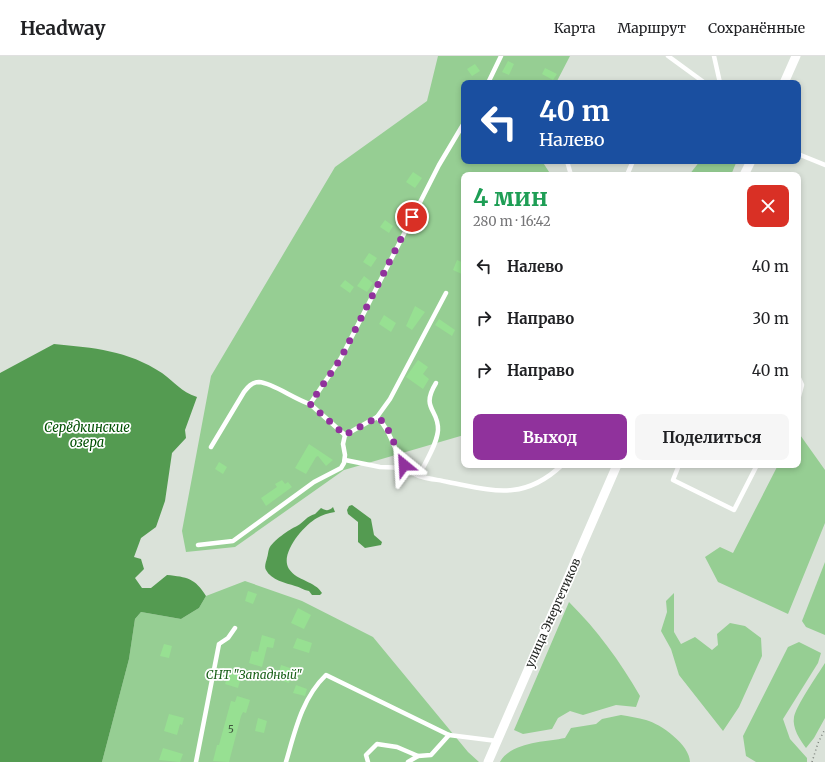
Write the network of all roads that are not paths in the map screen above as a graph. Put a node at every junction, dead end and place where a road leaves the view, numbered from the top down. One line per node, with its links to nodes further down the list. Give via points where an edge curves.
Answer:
1 (502, 56): 5 (lane)
2 (668, 56): 6 (lane)
3 (714, 56): 7 (lane)
4 (796, 56): 8 (street)
5 (490, 80)
6 (701, 80)
7 (719, 80)
8 (785, 80)
9 (461, 128): 14 (lane, via 439,164 341,358)
10 (801, 155): 11 (lane)
11 (825, 165)
12 (446, 293): 15 (lane)
13 (436, 383): 24 (lane, via 430,392 429,402 438,428 436,439)
14 (310, 404): 16 (lane); 17 (lane, via 264,383 250,385)
15 (378, 417): 16 (lane); 19 (lane, via 386,425 399,456)
16 (345, 435): 18 (lane)
17 (211, 447)
18 (345, 460): 19 (lane, via 380,467); 25 (lane, via 341,468 314,482 240,536 225,543)
19 (408, 468): 24 (lane)
20 (558, 468): 24 (lane, via 529,487 514,491 498,491)
21 (616, 468): 28 (street, улица Энергетиков)
22 (678, 468): 23 (lane, via 673,480 734,510)
23 (755, 468)
24 (419, 476)
25 (198, 545)
26 (235, 628): 30 (lane, via 228,638 219,644)
27 (449, 735): 28 (lane); 29 (lane, via 431,755); 31 (lane, via 326,675 315,686 300,716)
28 (497, 741): 34 (street, улица Энергетиков)
29 (418, 756): 32 (lane, via 397,747 377,744 366,755); 33 (lane)
30 (196, 762)
31 (286, 762)
32 (368, 762)
33 (408, 762)
34 (488, 762)

